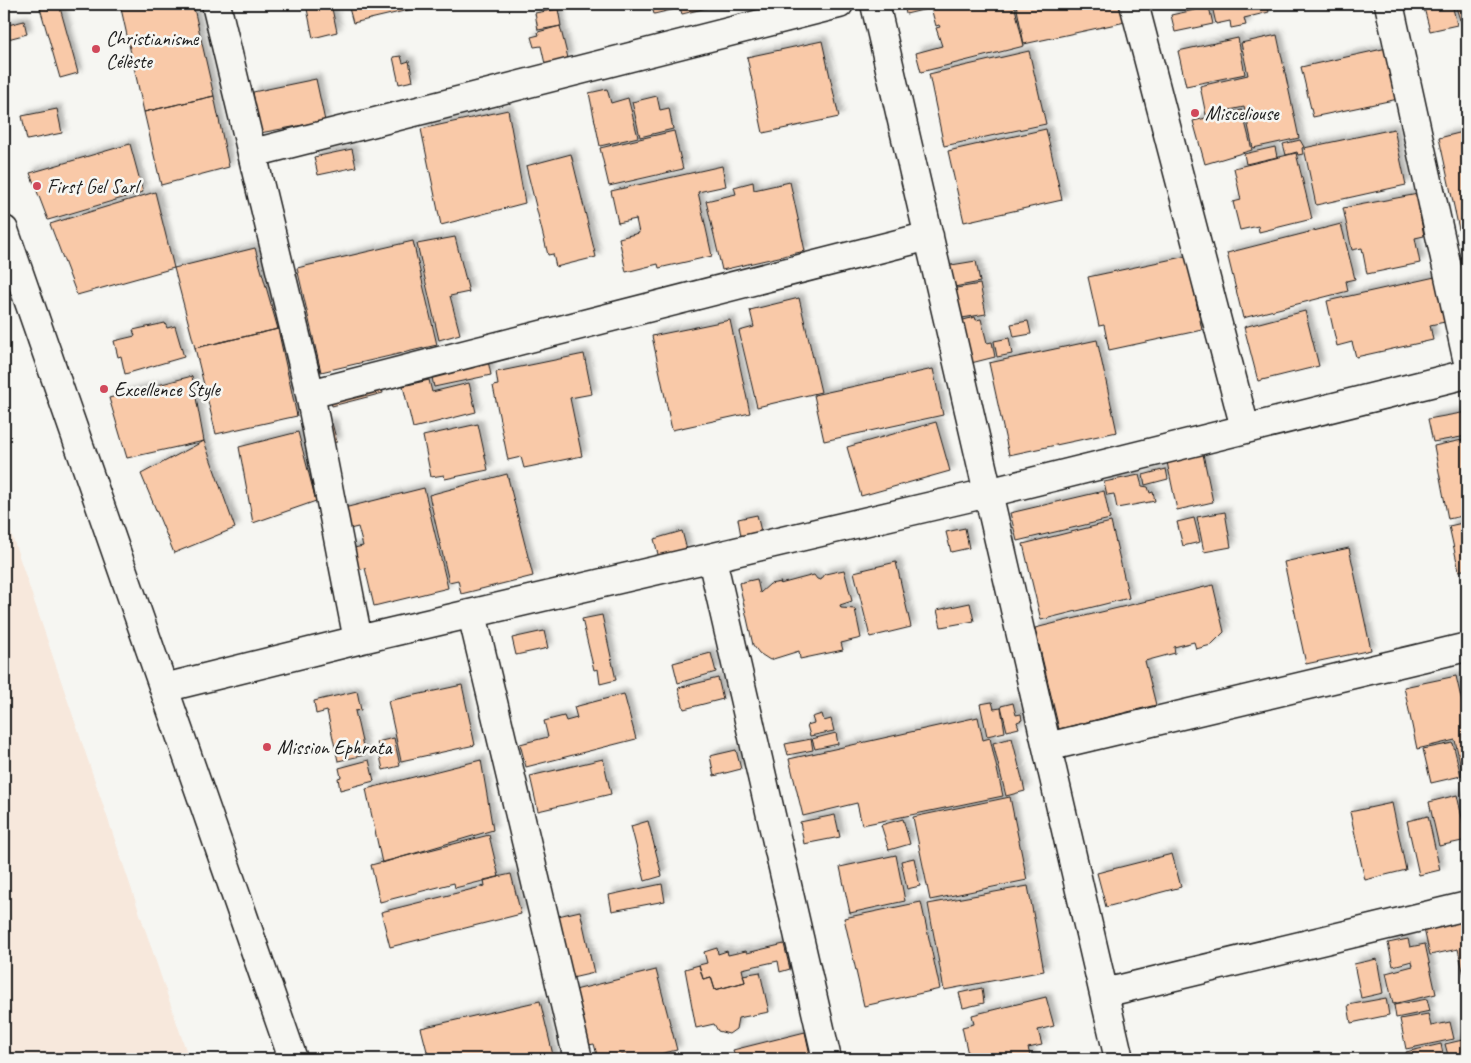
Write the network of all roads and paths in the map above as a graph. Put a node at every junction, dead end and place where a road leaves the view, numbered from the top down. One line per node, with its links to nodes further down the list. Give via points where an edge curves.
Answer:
1 (216, 4): 6 (street)
2 (839, 4): 6 (street)
3 (876, 4): 8 (street)
4 (1134, 4): 12 (street)
5 (1389, 4): 9 (street)
6 (253, 153): 11 (street)
7 (4, 230): 18 (street)
8 (929, 236): 11 (street); 13 (street)
9 (1467, 358)
10 (1467, 374): 12 (street)
11 (310, 394): 16 (street)
12 (1245, 428): 13 (street)
13 (988, 493): 14 (street); 19 (street)
14 (712, 559): 15 (street); 24 (street)
15 (472, 614): 16 (street); 23 (street)
16 (358, 640): 18 (street)
17 (1467, 647): 19 (street)
18 (164, 688): 22 (street)
19 (1047, 747): 21 (street)
20 (1467, 906): 21 (street)
21 (1104, 993): 25 (street)
22 (293, 1059)
23 (578, 1059)
24 (827, 1059)
25 (1119, 1059)

